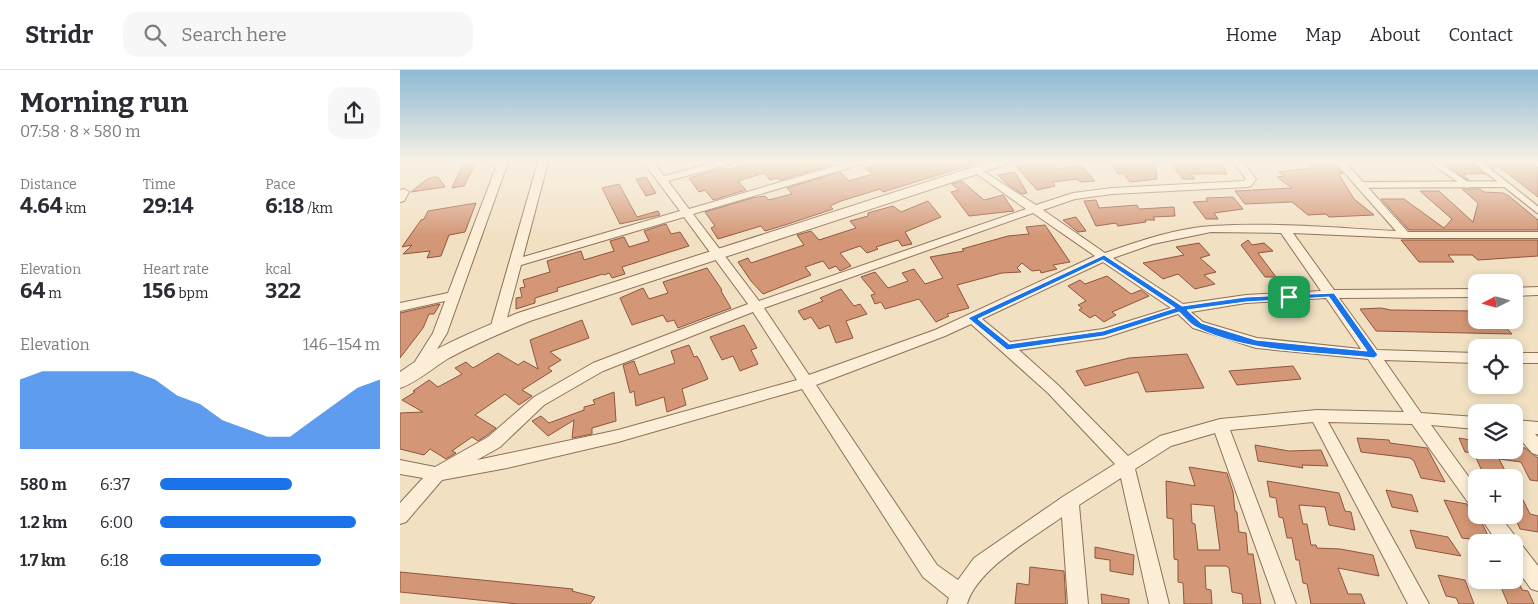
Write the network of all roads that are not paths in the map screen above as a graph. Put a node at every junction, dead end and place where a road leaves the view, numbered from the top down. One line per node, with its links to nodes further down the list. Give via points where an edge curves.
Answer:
1 (494, 187): 25 (street)
2 (536, 187): 20 (street)
3 (666, 187): 14 (street)
4 (772, 187): 14 (street)
5 (925, 187): 18 (street)
6 (1002, 187): 12 (street)
7 (1191, 187): 12 (street, via 1073,196)
8 (1361, 187): 16 (street)
9 (1508, 187): 13 (lane)
10 (400, 193): 11 (street, via 404,192)
11 (400, 199)
12 (1034, 209): 19 (street); 26 (street)
13 (1538, 210)
14 (685, 213): 18 (street); 20 (street)
15 (1285, 230): 16 (street); 19 (street, via 1211,229 1150,241); 24 (street)
16 (1404, 234): 17 (street)
17 (1538, 235)
18 (717, 254): 26 (street); 30 (street, via 524,317)
19 (1104, 257): 28 (street); 29 (street)
20 (516, 263): 30 (street)
21 (1538, 291): 22 (street)
22 (1523, 292)
23 (1468, 293): 24 (street)
24 (1331, 294): 28 (street); 32 (street)
25 (452, 296): 27 (street); 36 (street, via 440,333)
26 (756, 306): 38 (street); 49 (street, via 598,367 539,401 494,442)
27 (400, 307)
28 (1181, 309): 31 (street, via 1104,333); 32 (street, via 1198,325 1239,340)
29 (972, 318): 31 (street); 38 (street)
30 (497, 329): 36 (street, via 457,345)
31 (1007, 347): 47 (street, via 1053,389)
32 (1374, 355): 33 (street); 40 (street)
33 (1468, 358)
34 (1523, 358): 35 (street)
35 (1538, 358)
36 (418, 368): 37 (street)
37 (400, 381)
38 (807, 382): 49 (street, via 618,436); 55 (street, via 930,571)
39 (1317, 416): 40 (street); 42 (street); 59 (street)
40 (1415, 418): 41 (street); 50 (street)
41 (1468, 422)
42 (1220, 425): 47 (street, via 1166,441); 58 (street)
43 (1523, 427): 44 (street)
44 (1538, 428)
45 (1523, 433): 46 (street)
46 (1538, 448)
47 (1126, 465): 51 (street); 57 (street)
48 (400, 467): 49 (street)
49 (437, 474): 52 (street)
50 (1468, 489)
51 (1070, 501): 55 (street, via 981,564); 56 (street)
52 (400, 516)
53 (1523, 562): 54 (street)
54 (1538, 582)
55 (959, 599)
56 (1078, 604)
57 (1159, 604)
58 (1286, 604)
59 (1419, 604)

